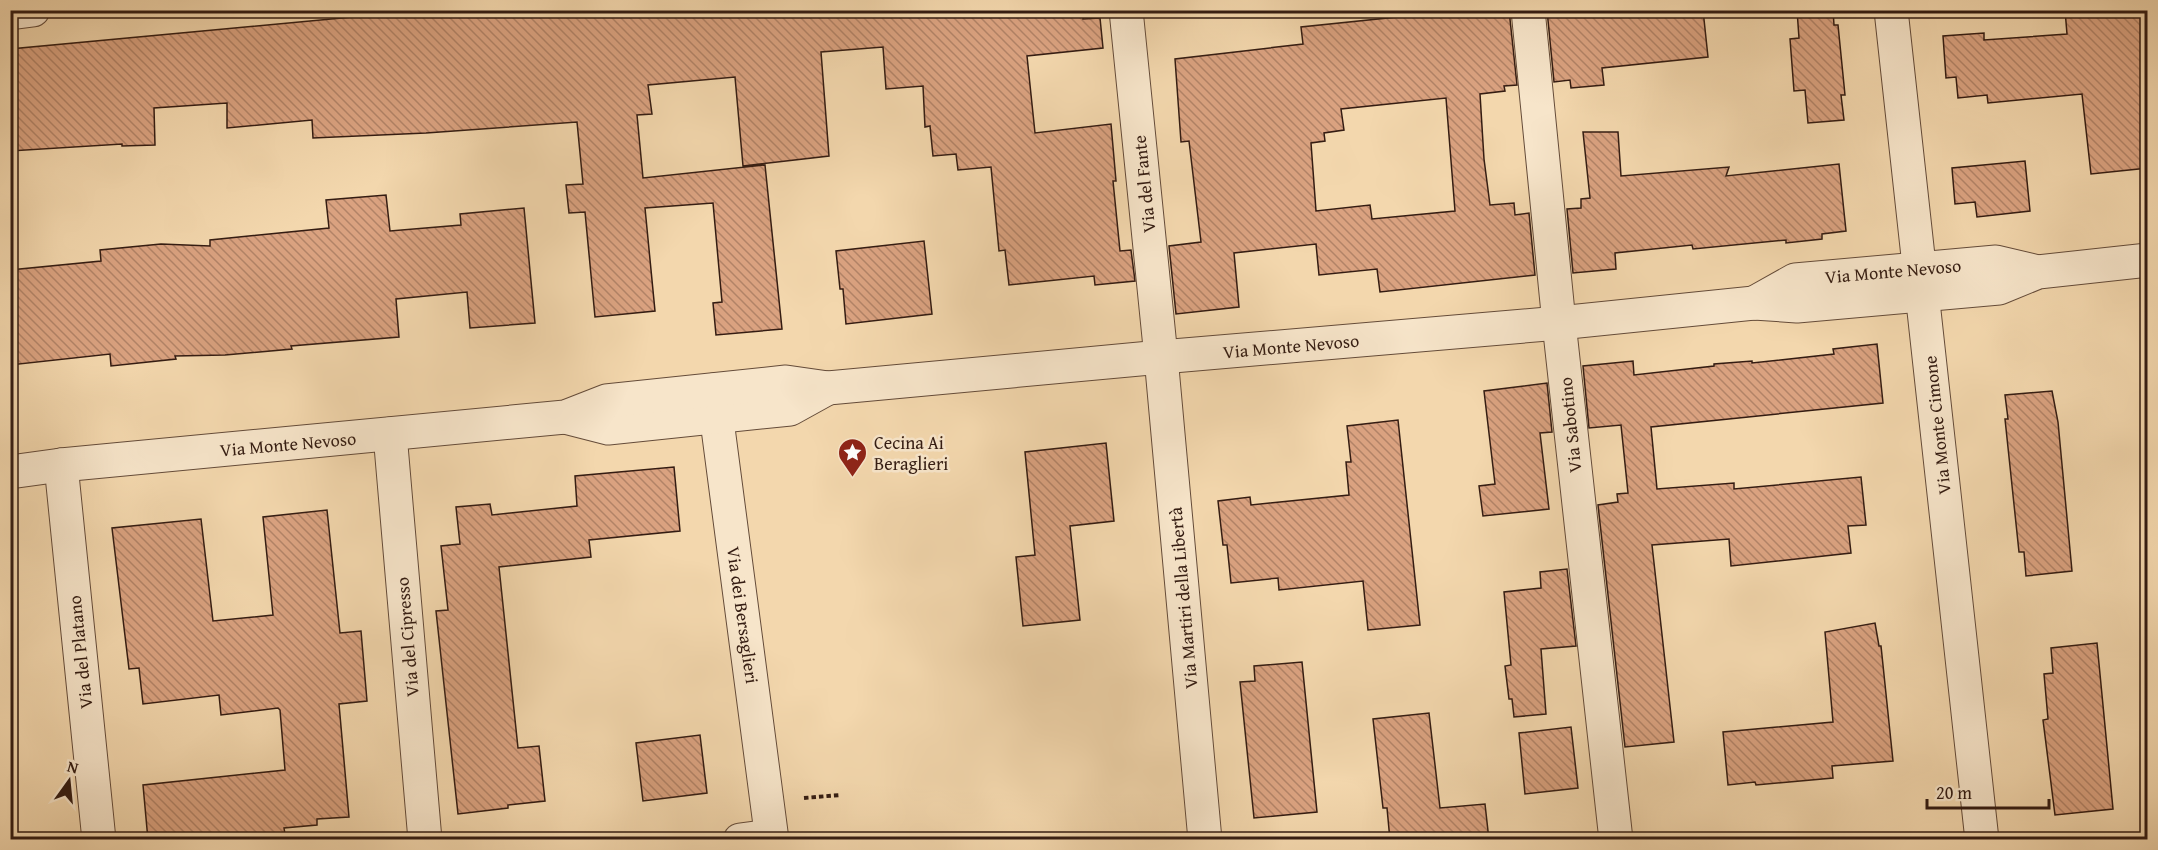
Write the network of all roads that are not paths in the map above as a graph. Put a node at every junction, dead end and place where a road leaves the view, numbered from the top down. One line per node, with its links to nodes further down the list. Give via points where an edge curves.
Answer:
1 (33, 10): 5 (street)
2 (1126, 10): 9 (street, Via del Fante)
3 (1527, 10): 8 (street, Via Sabotino)
4 (1892, 10): 7 (street, Via Monte Cimone)
5 (10, 13)
6 (2148, 260): 7 (street, Via Monte Nevoso, via 2038,272 1996,262)
7 (1921, 281): 8 (street, Via Monte Nevoso, via 1797,306 1754,303); 19 (street, Via Monte Cimone)
8 (1559, 323): 9 (street, Via Monte Nevoso); 18 (street, Via Sabotino)
9 (1161, 357): 10 (street, Via Monte Nevoso, via 828,388 789,409); 17 (street, Via Martiri della Libertà)
10 (715, 403): 11 (street, Via Monte Nevoso, via 608,428 565,417); 14 (street, Via dei Bersaglieri)
11 (390, 434): 12 (street, Via Monte Nevoso); 16 (street, Via del Cipresso)
12 (61, 465): 13 (street, Via Monte Nevoso); 15 (street, Via del Platano)
13 (10, 472)
14 (761, 839)
15 (99, 840)
16 (424, 840)
17 (1205, 840)
18 (1616, 840)
19 (1982, 840)

